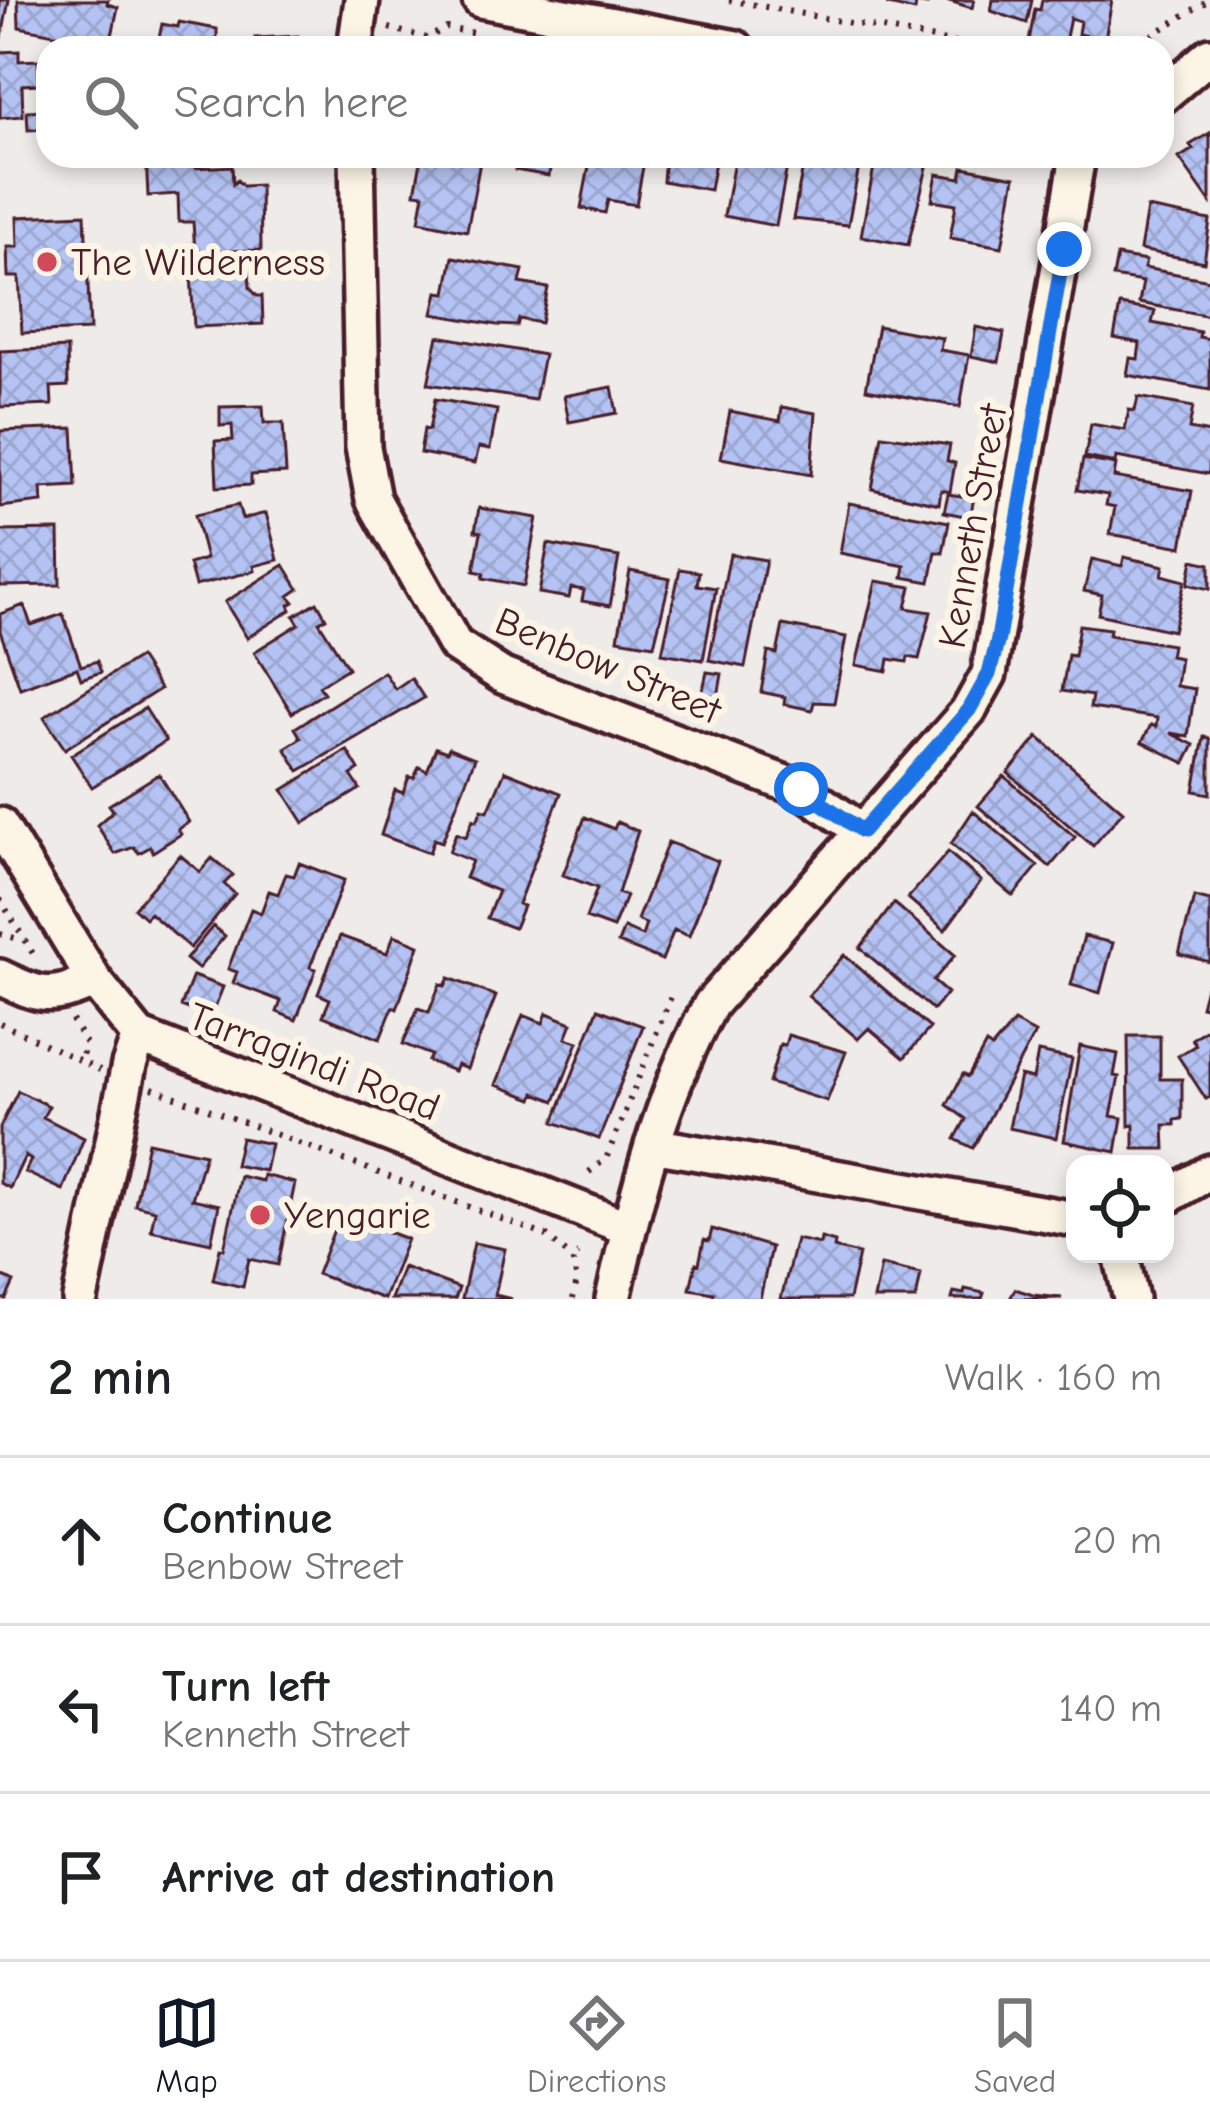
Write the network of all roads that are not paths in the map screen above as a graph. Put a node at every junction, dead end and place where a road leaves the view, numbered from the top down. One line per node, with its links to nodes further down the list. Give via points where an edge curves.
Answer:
1 (362, 0): 3 (street)
2 (496, 2): 4 (street)
3 (357, 36)
4 (673, 36)
5 (1206, 57): 6 (street); 7 (street)
6 (1174, 67)
7 (1174, 85)
8 (357, 168): 11 (street, Benbow Street, via 363,446 374,499 455,645 503,676 801,789)
9 (1076, 168): 11 (street, Kenneth Street, via 989,674 969,710)
10 (0, 825): 13 (street, Tarragindi Road)
11 (862, 831): 15 (street, Kenneth Street, via 711,1004)
12 (0, 977): 13 (street, via 49,995)
13 (94, 980): 14 (street, Tarragindi Road)
14 (139, 1036): 19 (street, Tarragindi Road); 21 (street)
15 (652, 1145): 18 (street); 19 (street, Kenneth Street)
16 (1210, 1172): 17 (street)
17 (1174, 1193)
18 (1066, 1218)
19 (628, 1228): 22 (street)
20 (1123, 1263): 23 (street)
21 (80, 1299)
22 (613, 1299)
23 (1131, 1299)

